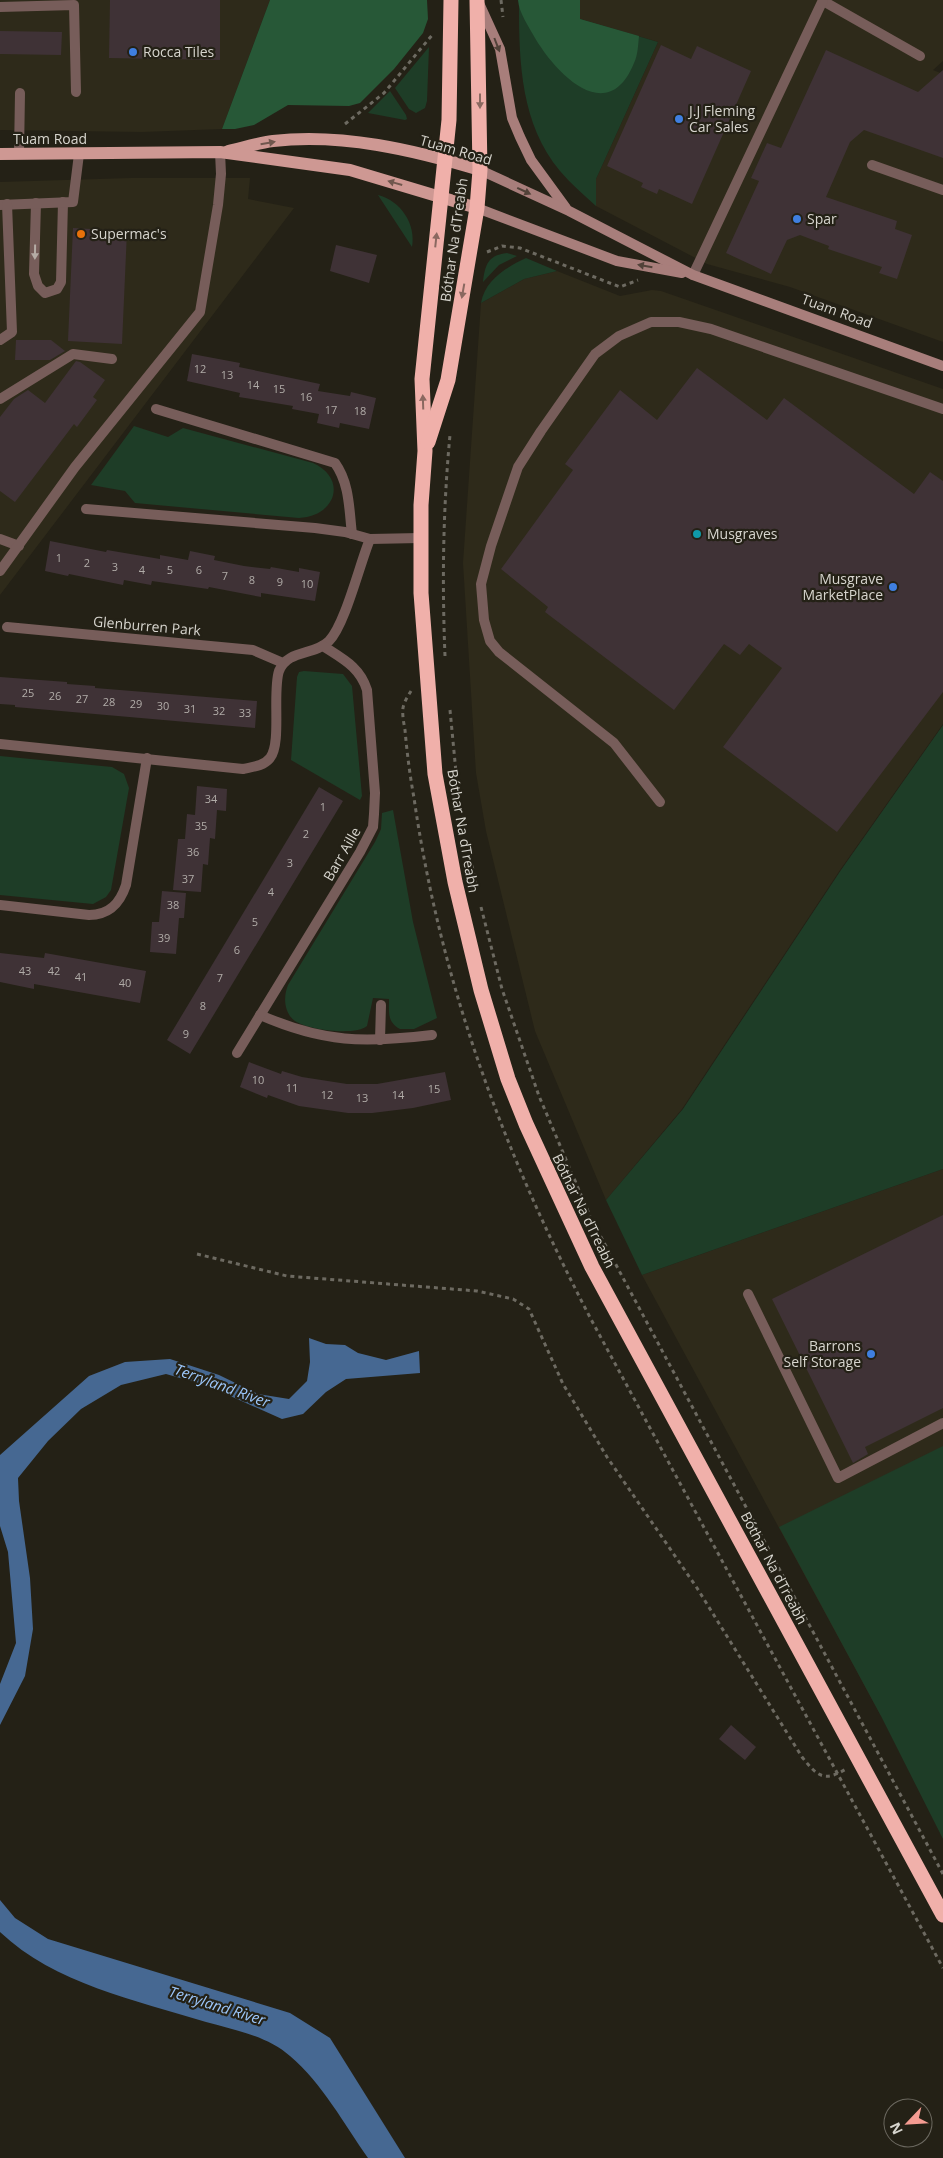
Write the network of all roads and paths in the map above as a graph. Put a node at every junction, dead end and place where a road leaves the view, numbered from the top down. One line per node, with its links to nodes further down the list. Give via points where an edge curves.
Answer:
1 (451, 0): 15 (highway, Bóthar Na dTreabh)
2 (478, 0): 17 (highway, Bóthar Na dTreabh, one-way to 17); 24 (main road, one-way to 24, via 500,49 512,118 520,137 531,160)
3 (823, 0): 7 (street); 26 (street)
4 (24, 3): 5 (street); 8 (street, via 74,5)
5 (0, 7)
6 (436, 30): 10 (path, via 384,93)
7 (920, 56)
8 (76, 92)
9 (20, 93): 13 (street)
10 (343, 126)
11 (220, 152): 14 (main road, Tuam Road); 15 (main road, Tuam Road, one-way to 15, via 273,141 331,139); 19 (main road, Tuam Road, one-way to 11, via 350,170); 41 (street, via 218,205 200,312 75,468)
12 (0, 154): 13 (main road, Tuam Road)
13 (19, 154): 14 (main road, Tuam Road)
14 (79, 154): 20 (street, via 73,202)
15 (446, 160): 17 (main road, Tuam Road); 19 (highway, Bóthar Na dTreabh)
16 (872, 165): 18 (street)
17 (480, 170): 23 (highway, Bóthar Na dTreabh); 24 (main road, Tuam Road, one-way to 24)
18 (943, 190)
19 (441, 197): 23 (main road, Tuam Road); 35 (highway, Bóthar Na dTreabh, one-way to 19, via 422,379)
20 (63, 202): 21 (street); 21 (street, one-way to 20, via 34,274 38,286 45,293 57,289 61,282)
21 (36, 203): 22 (street)
22 (4, 204): 28 (street, via 12,332)
23 (477, 208): 26 (main road, Tuam Road, one-way to 23, via 617,261); 35 (highway, Bóthar Na dTreabh, one-way to 35, via 448,380)
24 (569, 211): 26 (main road, Tuam Road)
25 (484, 256): 27 (path, via 489,250 502,246 520,248 620,287)
26 (693, 275): 30 (main road, Tuam Road)
27 (644, 278)
28 (0, 340)
29 (112, 359): 31 (street, via 73,354)
30 (943, 366)
31 (0, 399)
32 (156, 409): 37 (street, via 335,463 346,490)
33 (943, 409): 51 (street, via 711,329 678,322 651,322 619,336 595,354 518,467 490,546 481,584 484,620 490,640 499,652 614,743)
34 (450, 433): 46 (path, via 442,590)
35 (425, 450): 38 (highway, Bóthar Na dTreabh)
36 (86, 509): 37 (street, via 315,528)
37 (352, 534): 40 (street)
38 (420, 538): 40 (street); 64 (highway, Bóthar Na dTreabh, via 425,659 436,774 467,936 508,1079 592,1267)
39 (0, 539): 41 (street)
40 (370, 539): 44 (street, via 346,608 332,637)
41 (18, 546): 42 (street)
42 (0, 571)
43 (6, 626): 45 (street, Glenburren Park, via 253,650)
44 (323, 646): 45 (street, via 290,657); 57 (street, Barr Aille, via 352,664 364,678 368,690 375,793 373,827)
45 (283, 663): 49 (street, via 278,673 276,692 274,750 265,762 243,769)
46 (446, 664)
47 (449, 702): 50 (path)
48 (0, 744): 49 (street)
49 (146, 758): 55 (street, via 126,885 117,905 95,915)
50 (458, 795)
51 (660, 802)
52 (471, 862): 53 (path)
53 (477, 891)
54 (479, 900): 65 (path, via 502,989 539,1096 592,1220)
55 (0, 905)
56 (380, 1005): 59 (street)
57 (260, 1015): 59 (street, via 314,1035 338,1040); 60 (street, Barr Aille)
58 (432, 1034): 59 (street)
59 (380, 1040)
60 (237, 1053)
61 (197, 1254): 64 (path, via 287,1276 477,1291 513,1299 529,1308 563,1384 607,1457 698,1588 802,1757 812,1770 825,1778)
62 (748, 1294): 63 (street, via 838,1478)
63 (943, 1424)
64 (860, 1762): 66 (highway, Bóthar Na dTreabh)
65 (943, 1874)
66 (943, 1915)

